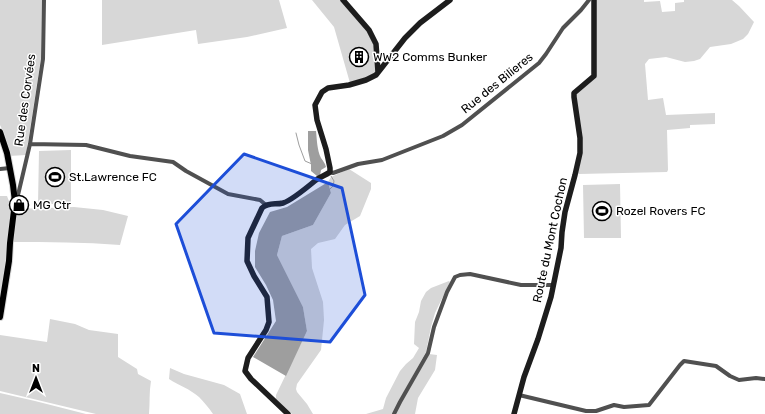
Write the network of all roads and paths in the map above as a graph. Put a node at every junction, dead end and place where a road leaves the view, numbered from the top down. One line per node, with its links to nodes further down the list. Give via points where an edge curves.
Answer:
1 (44, 0): 8 (street, Rue des Corvées, via 43,59)
2 (343, 0): 6 (street, via 369,30 376,44)
3 (450, 0): 6 (street, via 405,38)
4 (589, 0): 11 (street, Rue des Bilieres, via 563,28 539,64 462,125 442,136 382,160)
5 (594, 0): 14 (street, Route du Mont Cochon, via 594,76 574,93 580,153 565,212)
6 (378, 72): 11 (street, via 366,80 328,88 318,98 315,105 317,120)
7 (0, 132): 9 (main road)
8 (30, 144): 12 (street, Rue des Corvées); 13 (street, via 86,145 130,156 173,162 228,194 260,200)
9 (10, 168): 10 (street); 12 (main road)
10 (0, 169)
11 (330, 172): 13 (street, via 284,203)
12 (17, 185): 15 (main road)
13 (266, 205): 18 (street, via 262,208 248,238 247,261 267,296 269,322 248,358 245,371)
14 (554, 285): 17 (street, Route du Mont Cochon); 19 (street, via 521,286 470,274 455,277 434,327 428,353)
15 (0, 316)
16 (765, 379): 17 (street, via 739,380 716,366 684,362 649,405 614,405 596,411 586,411)
17 (519, 395): 20 (street, Route du Mont Cochon)
18 (288, 414)
19 (394, 414)
20 (514, 414)

